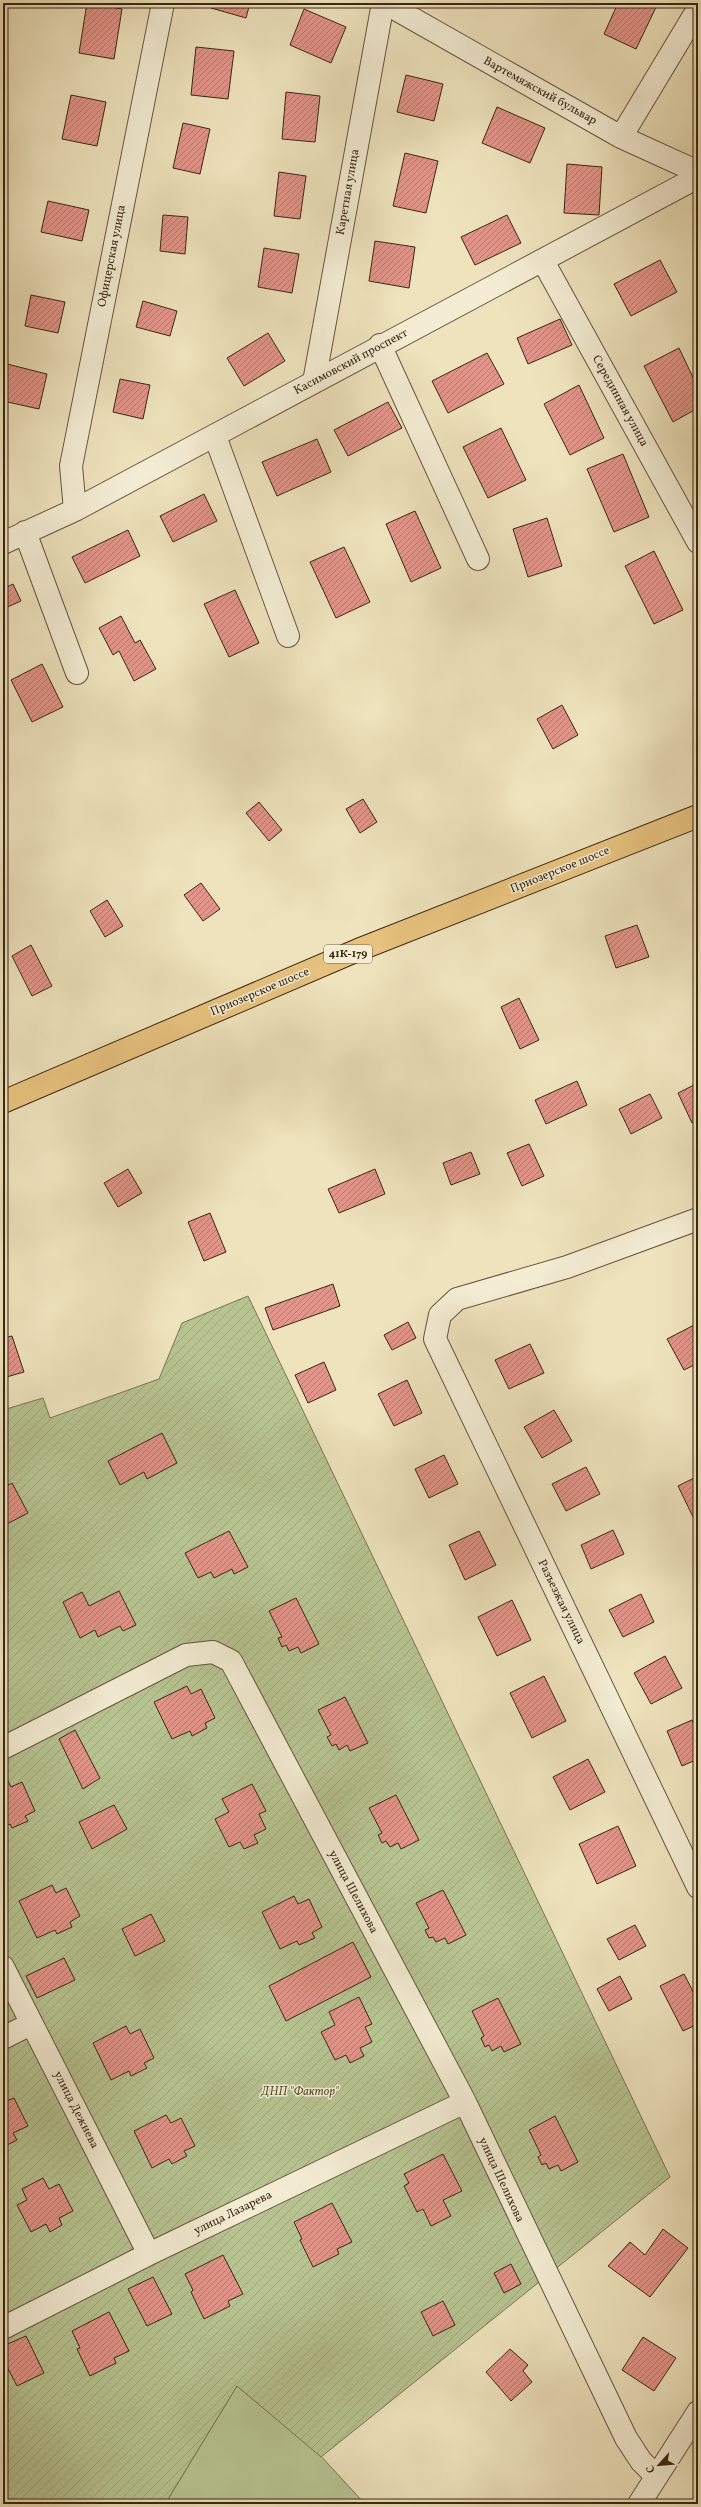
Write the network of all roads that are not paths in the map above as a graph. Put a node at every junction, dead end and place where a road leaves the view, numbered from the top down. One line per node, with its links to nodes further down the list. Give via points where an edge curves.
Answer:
1 (163, 3): 11 (street, Офицерская улица, via 71,466)
2 (384, 3): 4 (street, Вартемяжский бульвар); 9 (street, Каретная улица)
3 (698, 9): 4 (street)
4 (621, 137): 5 (street, Вартемяжский бульвар)
5 (698, 172)
6 (698, 177): 7 (street, Касимовский проспект)
7 (543, 261): 8 (street, Касимовский проспект); 13 (street, Серединная улица)
8 (380, 345): 9 (street, Касимовский проспект); 15 (street)
9 (314, 382): 10 (street, Касимовский проспект)
10 (215, 436): 11 (street, Касимовский проспект); 16 (street)
11 (74, 510): 12 (street, Касимовский проспект)
12 (24, 532): 14 (street, Касимовский проспект); 17 (street)
13 (698, 542)
14 (3, 543)
15 (478, 559)
16 (288, 636)
17 (77, 673)
18 (698, 816): 19 (main road, Приозерское шоссе / 41К-179, via 358,950)
19 (3, 1102)
20 (697, 1223): 22 (street, Разъезжая улица, via 567,1267 457,1299 440,1315 435,1339)
21 (3, 1748): 26 (street, улица Шелихова, via 186,1654 213,1652 231,1661)
22 (698, 1887)
23 (3, 1967): 24 (street, улица Дежнева)
24 (31, 2024): 25 (street); 27 (street, улица Дежнева)
25 (3, 2038)
26 (465, 2102): 27 (street, улица Лазарева); 30 (street, улица Шелихова, via 626,2438 640,2461)
27 (149, 2254): 28 (street, улица Лазарева)
28 (3, 2328)
29 (698, 2412): 30 (street)
30 (656, 2476): 31 (street)
31 (639, 2504)

